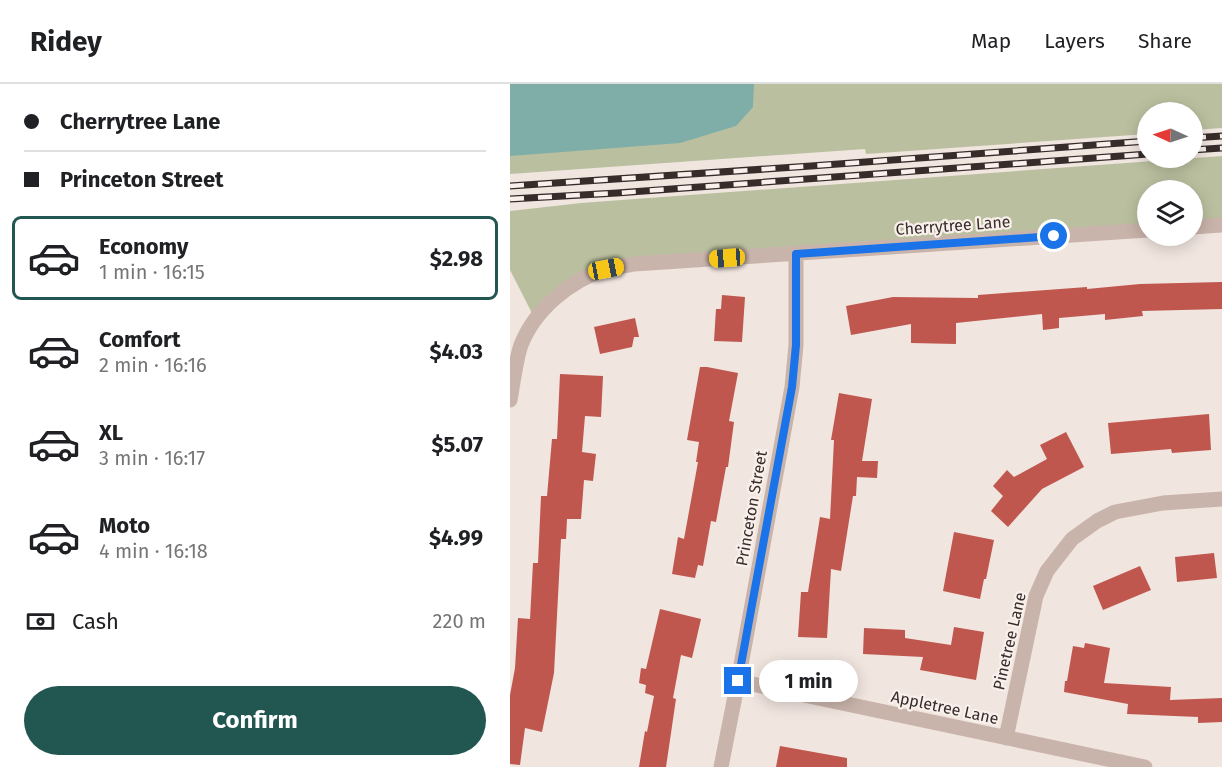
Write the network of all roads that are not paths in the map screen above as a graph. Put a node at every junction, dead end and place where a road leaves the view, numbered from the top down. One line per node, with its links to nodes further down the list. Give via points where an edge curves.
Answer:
1 (1222, 225): 2 (street)
2 (1203, 226)
3 (1137, 231): 4 (street, Cherrytree Lane)
4 (796, 254): 5 (street, Cherrytree Lane, via 634,264 606,269 586,278 563,291 535,319 521,345); 7 (street, Princeton Street, via 792,387)
5 (510, 400)
6 (1222, 499): 8 (street, Pinetree Lane, via 1163,503 1115,512 1072,539 1047,571 1036,596)
7 (738, 681): 8 (street, Appletree Lane); 9 (street, Princeton Street)
8 (1006, 738): 10 (street, Appletree Lane)
9 (721, 767)
10 (1145, 767)

